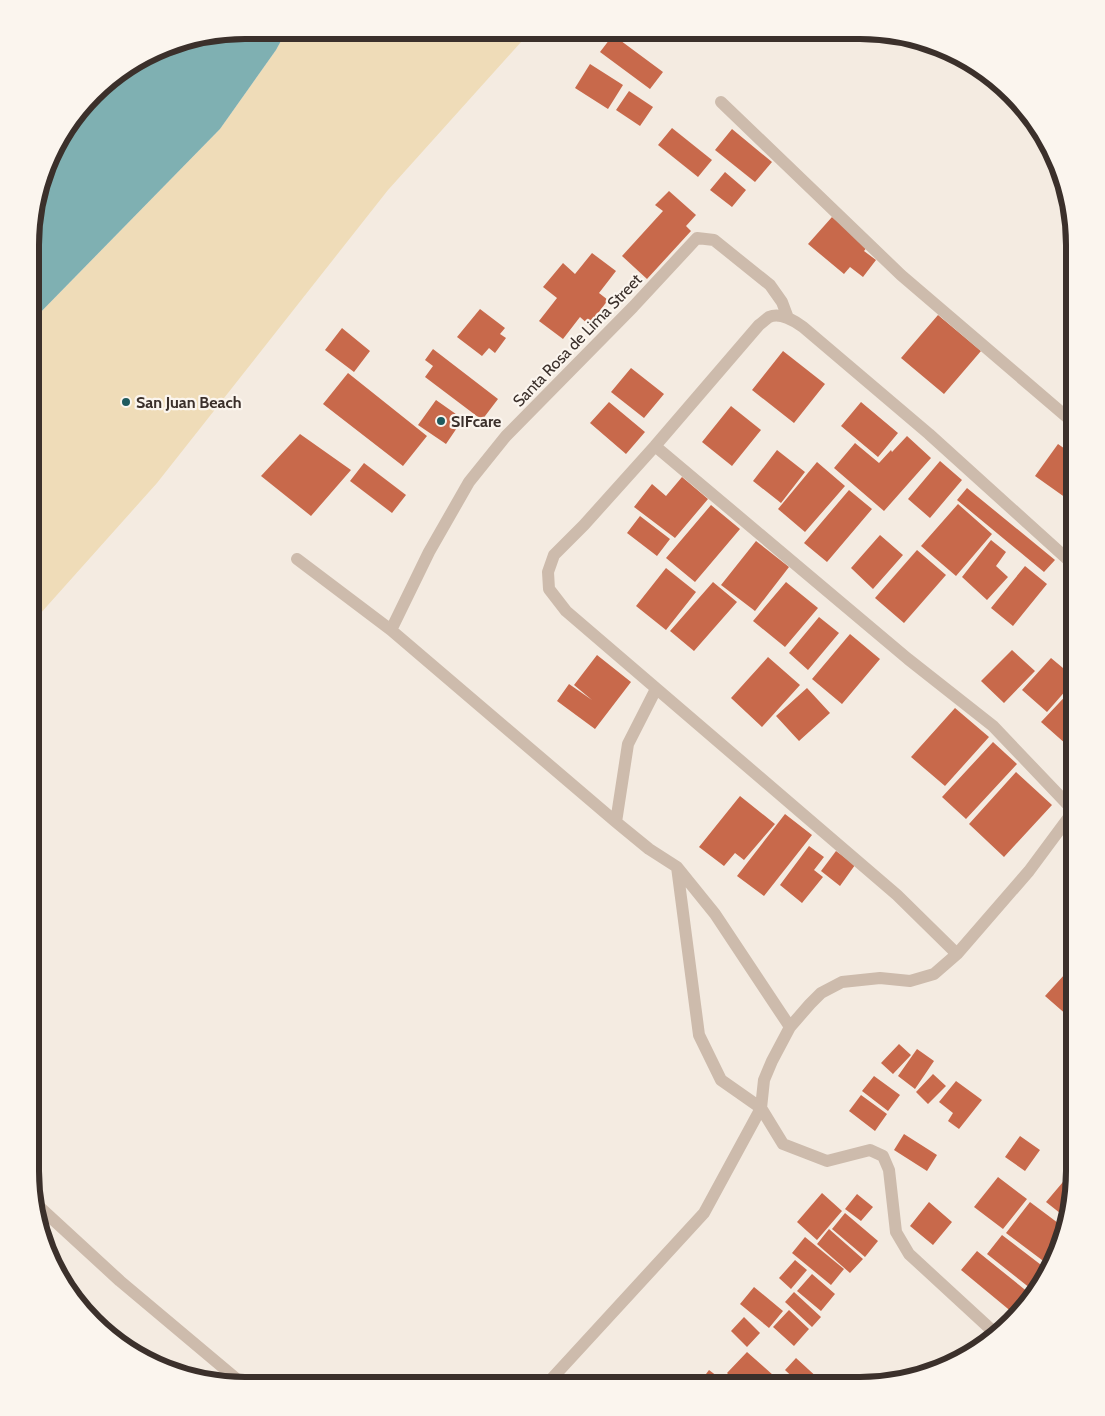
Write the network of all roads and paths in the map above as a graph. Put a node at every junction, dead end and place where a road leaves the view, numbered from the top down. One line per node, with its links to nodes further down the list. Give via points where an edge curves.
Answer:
1 (721, 102): 3 (street, via 901,274)
2 (788, 318): 4 (street, via 769,317 759,325); 5 (street, via 804,327 929,434); 7 (street, Santa Rosa de Lima Street, via 770,284 714,240 697,238 506,436 469,482)
3 (1066, 416)
4 (655, 446): 8 (street, via 554,555 548,572 549,589 566,611); 9 (street, via 908,659 993,726)
5 (1066, 558)
6 (297, 559): 7 (street)
7 (391, 630): 11 (street)
8 (656, 689): 11 (street, via 628,744); 13 (street, via 897,896)
9 (1066, 802)
10 (1066, 821): 13 (street)
11 (616, 822): 12 (street)
12 (677, 867): 14 (street, via 715,914); 15 (street, via 699,1035 721,1080)
13 (957, 954): 14 (street, via 934,974 910,980 880,978 842,982 821,993)
14 (790, 1027): 15 (street, via 764,1080)
15 (761, 1108): 17 (street, via 783,1144 827,1161 870,1150 883,1156 890,1170 896,1232 909,1254); 19 (street, via 704,1213)
16 (43, 1210): 18 (street, via 120,1281)
17 (992, 1330)
18 (234, 1377)
19 (553, 1377)

